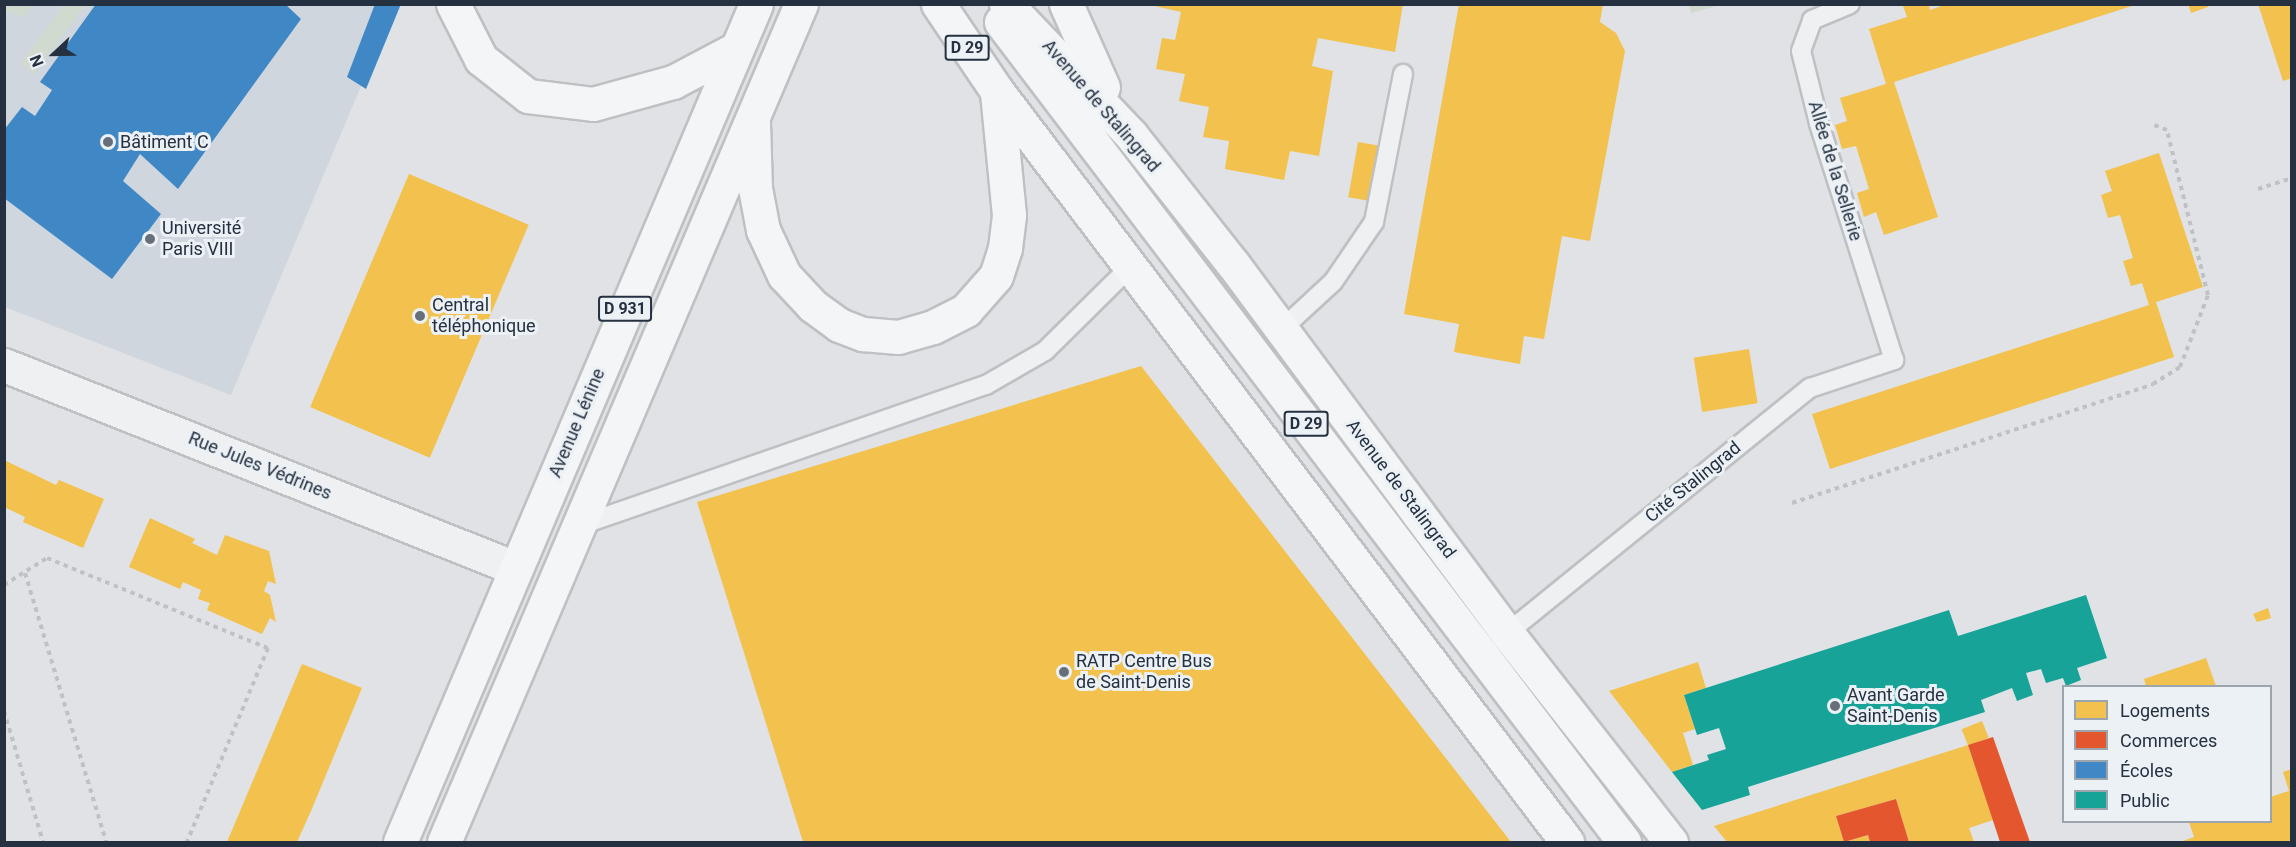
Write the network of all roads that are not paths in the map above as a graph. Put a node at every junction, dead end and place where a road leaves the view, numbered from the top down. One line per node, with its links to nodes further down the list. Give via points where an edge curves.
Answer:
1 (453, 4): 11 (main road, via 481,59 528,96 592,104 673,82)
2 (756, 4): 11 (main road, Avenue Lénine / D 931)
3 (801, 4): 14 (main road, D 931)
4 (938, 4): 13 (main road, D 29)
5 (988, 4): 15 (main road, Avenue de Stalingrad / D 29)
6 (1006, 4): 10 (main road, Avenue de Stalingrad / D 29)
7 (1053, 4): 10 (main road)
8 (1066, 4): 16 (main road, via 1106,94)
9 (1850, 4): 19 (lane, Allée de la Sellerie, via 1812,20 1801,51 1819,123)
10 (1053, 49): 15 (main road); 16 (main road, Avenue de Stalingrad / D 29)
11 (734, 50): 23 (main road, Avenue Lénine / D 931)
12 (1403, 74): 18 (lane, via 1374,222 1333,282)
13 (996, 91): 14 (main road, via 1009,215 996,276 979,301 966,310 933,327 898,337 863,334 839,325 800,293 778,265 762,231); 17 (main road, D 29)
14 (753, 112): 22 (main road, D 931)
15 (1082, 128): 29 (main road, Avenue de Stalingrad / D 29)
16 (1131, 135): 18 (main road, Avenue de Stalingrad / D 29)
17 (1130, 267): 21 (main road, D 29); 22 (lane, via 1045,351 986,385)
18 (1282, 329): 24 (main road, Avenue de Stalingrad / D 29)
19 (1894, 360): 24 (lane, Cité Stalingrad, via 1810,388)
20 (4, 364): 23 (street, Rue Jules Védrines)
21 (1221, 386): 27 (main road, D 29); 28 (main road, D 29)
22 (578, 526): 26 (main road, D 931)
23 (515, 568): 25 (main road, Avenue Lénine / D 931)
24 (1507, 633): 30 (main road, Avenue de Stalingrad / D 29)
25 (400, 843)
26 (444, 843)
27 (1567, 843)
28 (1617, 843)
29 (1624, 843)
30 (1671, 843)

